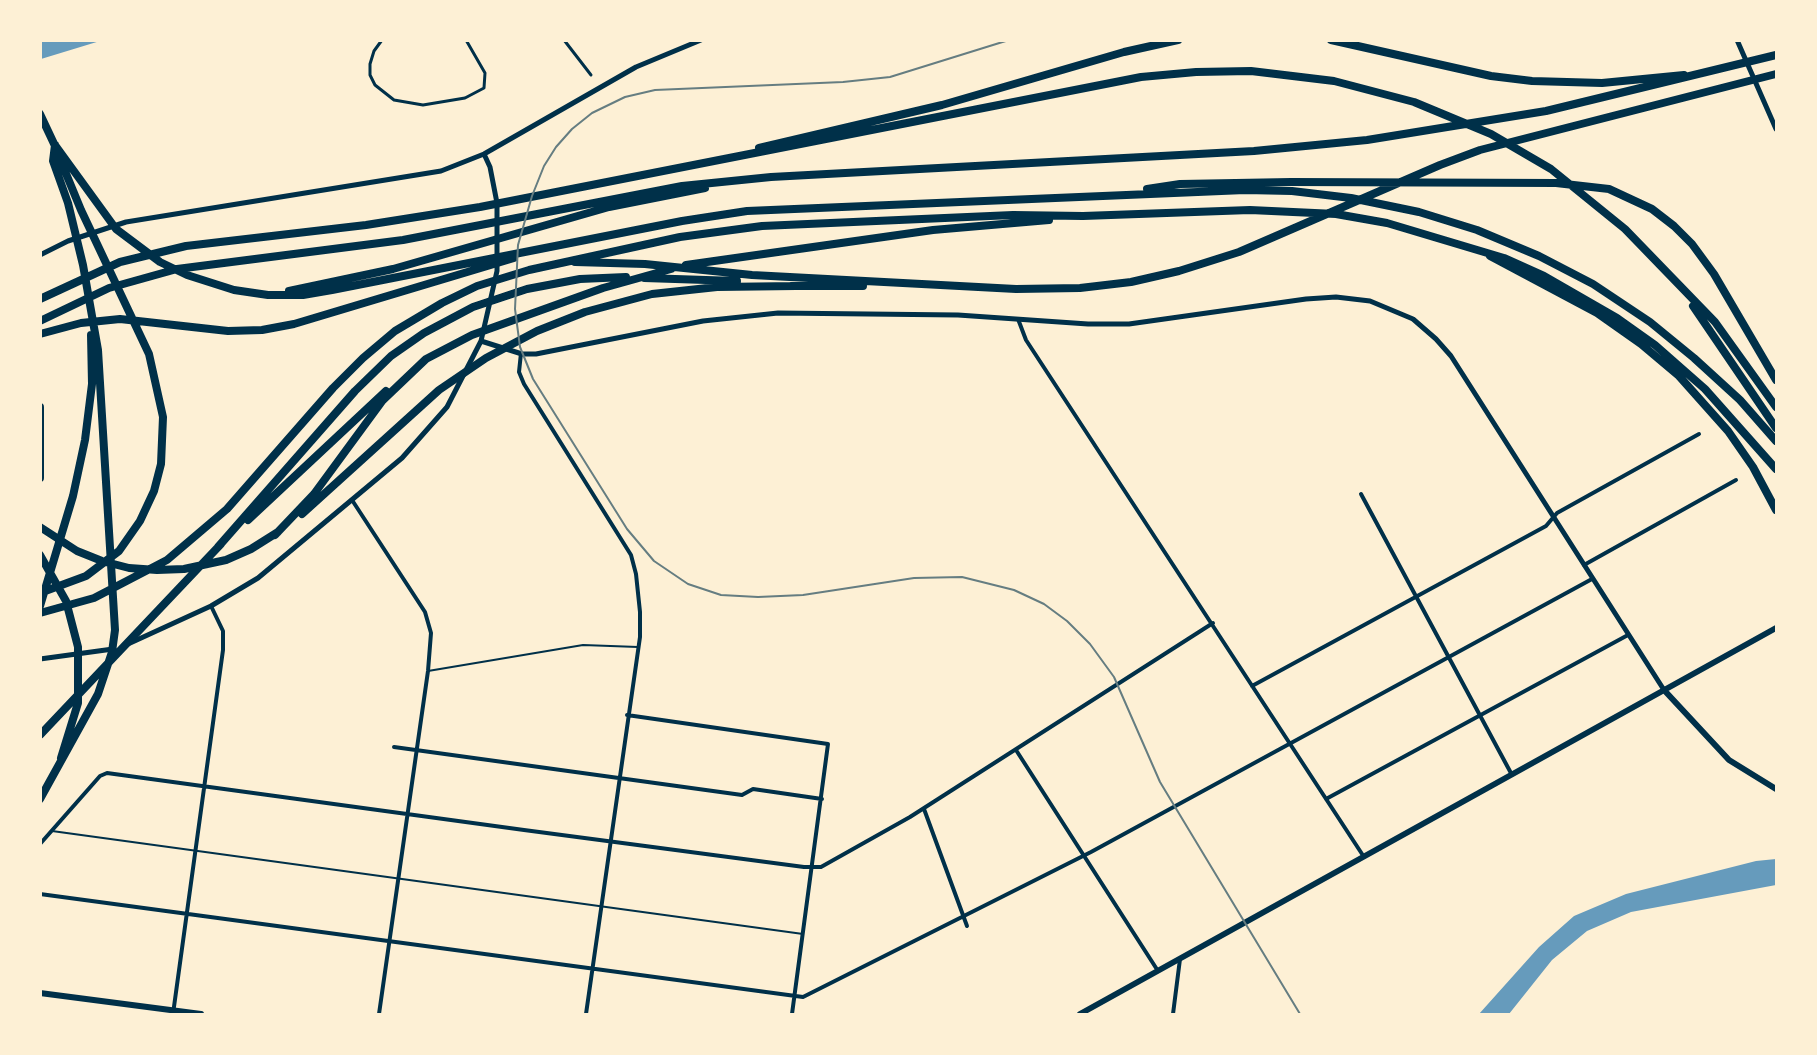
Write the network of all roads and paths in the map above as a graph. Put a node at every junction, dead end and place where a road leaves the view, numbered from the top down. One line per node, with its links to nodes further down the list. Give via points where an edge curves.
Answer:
1 (382, 40): 2 (street, via 370,64 375,85 394,100 423,105 465,98 484,88 485,73)
2 (466, 40)
3 (564, 40): 11 (street)
4 (701, 40): 15 (street, via 610,80)
5 (1178, 40): 16 (highway, via 942,105)
6 (1331, 40): 9 (highway, via 1491,76 1532,81 1602,83)
7 (1737, 40): 13 (street)
8 (1773, 56): 9 (highway)
9 (1706, 73): 17 (highway, via 1522,116 1418,134 1265,150)
10 (1776, 74): 24 (highway, via 1494,146 1440,165 1256,245 1179,272 1100,286 1041,290)
11 (591, 75)
12 (40, 114): 14 (highway)
13 (1776, 129)
14 (55, 145): 26 (highway, via 97,207 134,244 188,275); 28 (highway, via 53,161 68,202); 55 (highway, via 149,354 163,417 161,464 154,490 119,551 86,576)
15 (484, 154): 21 (street, via 420,177 126,222 68,241); 33 (street, via 497,203 499,235 492,301)
16 (682, 166): 27 (highway, via 1141,77 1223,71 1307,76 1361,86 1414,102 1466,122 1526,154 1605,210); 29 (highway, via 480,207 186,246 120,262)
17 (771, 177): 26 (highway, via 652,197 393,269 295,290); 31 (highway, via 682,186 383,243 177,269 109,288)
18 (1120, 194): 23 (highway, via 758,210 682,221); 36 (highway, via 1172,185 1232,182 1596,186 1630,198 1662,216 1684,236 1703,258); 41 (highway, via 1245,190 1319,194 1382,204 1477,230 1567,270 1650,322 1740,400)
19 (1083, 216): 20 (highway, via 1232,211 1322,213 1387,223); 22 (highway, via 1012,215 762,226 680,237); 35 (highway, via 933,231 698,263 633,279 472,335)
20 (1486, 253): 42 (highway, via 1544,276 1655,345 1705,389); 47 (highway, via 1597,313 1679,376 1728,430)
21 (40, 255)
22 (567, 261): 24 (highway); 59 (highway, via 477,286 395,331 333,388 227,509 167,560 94,598)
23 (480, 264): 26 (highway, via 303,295); 32 (highway, via 294,324 262,330 228,331 112,319 81,322)
24 (928, 285): 25 (highway)
25 (796, 286): 50 (highway, via 673,291 606,305 504,347 439,390); 51 (highway, via 598,278 527,289 473,307 424,333 366,379)
26 (234, 290)
27 (1682, 290): 38 (highway, via 1715,322); 39 (highway)
28 (90, 298): 57 (highway, via 92,384 85,440 73,496); 76 (highway, via 100,378 115,630 98,694)
29 (40, 299)
30 (1018, 319): 34 (street, via 758,314 703,321 551,353); 48 (street, via 1137,323 1326,297 1387,306 1421,325 1451,356); 60 (street, via 1026,340)
31 (40, 321)
32 (40, 334)
33 (481, 341): 34 (street); 46 (street, via 461,386 436,423)
34 (521, 353): 63 (street, via 519,372 524,384 633,561 640,612)
35 (423, 361): 50 (highway, via 383,400 307,502); 51 (highway, via 394,383)
36 (1776, 380)
37 (40, 407): 43 (highway)
38 (1776, 407)
39 (1776, 428)
40 (1699, 434): 48 (street)
41 (1776, 441)
42 (1776, 470)
43 (40, 477)
44 (1736, 480): 53 (street)
45 (1361, 494): 56 (street)
46 (352, 500): 58 (street, via 258,578); 66 (street, via 429,620)
47 (1776, 510)
48 (1553, 517): 53 (street); 56 (street, via 1546,526)
49 (40, 526): 50 (highway, via 77,551 129,568 184,569 213,564)
50 (275, 535)
51 (218, 548): 71 (highway)
52 (40, 555): 76 (highway, via 55,577 71,617 80,668 75,718)
53 (1584, 565): 54 (street)
54 (1593, 579): 62 (street); 64 (street)
55 (40, 593)
56 (1414, 598): 64 (street); 67 (street)
57 (40, 606)
58 (211, 606): 65 (street, via 119,648); 79 (street, via 223,631 223,650)
59 (40, 612)
60 (1213, 623): 67 (street); 75 (street)
61 (1776, 628): 68 (main road)
62 (1628, 635): 68 (street); 70 (street)
63 (638, 647): 66 (lane, via 584,645); 69 (street)
64 (1447, 658): 70 (street); 72 (street)
65 (40, 659)
66 (428, 671): 74 (street)
67 (1252, 686): 72 (street)
68 (1664, 690): 77 (main road); 80 (main road, via 1730,760)
69 (627, 715): 78 (street); 81 (street, via 828,744)
70 (1479, 716): 77 (street); 82 (street)
71 (40, 735)
72 (1290, 744): 82 (street); 90 (street)
73 (394, 747): 74 (street)
74 (416, 750): 78 (street); 85 (street)
75 (1016, 750): 84 (street); 90 (street)
76 (53, 776): 83 (highway)
77 (1512, 776): 91 (main road)
78 (618, 778): 81 (street, via 742,795 753,789); 87 (street)
79 (204, 788): 85 (street); 86 (street, via 104,773); 89 (street)
80 (1776, 789)
81 (822, 799): 92 (street)
82 (1326, 799): 91 (street)
83 (40, 800)
84 (924, 808): 92 (street, via 835,861); 97 (street)
85 (407, 814): 87 (street); 93 (street)
86 (52, 831): 88 (street); 89 (lane)
87 (609, 841): 92 (street); 95 (street)
88 (40, 844)
89 (196, 851): 93 (lane); 96 (street)
90 (1084, 856): 97 (street); 103 (street)
91 (1364, 857): 101 (main road)
92 (812, 867): 99 (street)
93 (398, 878): 95 (lane); 100 (street)
94 (40, 894): 96 (street)
95 (601, 905): 99 (lane); 102 (street)
96 (188, 913): 100 (street); 106 (street)
97 (964, 917): 98 (street); 105 (street, via 803,997)
98 (967, 926)
99 (803, 934): 105 (street)
100 (389, 942): 102 (street); 108 (street)
101 (1180, 959): 103 (main road); 112 (street)
102 (592, 970): 105 (street); 109 (street)
103 (1158, 972): 111 (main road)
104 (40, 993): 106 (main road)
105 (794, 997): 110 (street)
106 (173, 1012): 107 (main road)
107 (201, 1014)
108 (379, 1014)
109 (586, 1014)
110 (792, 1014)
111 (1080, 1014)
112 (1173, 1014)

